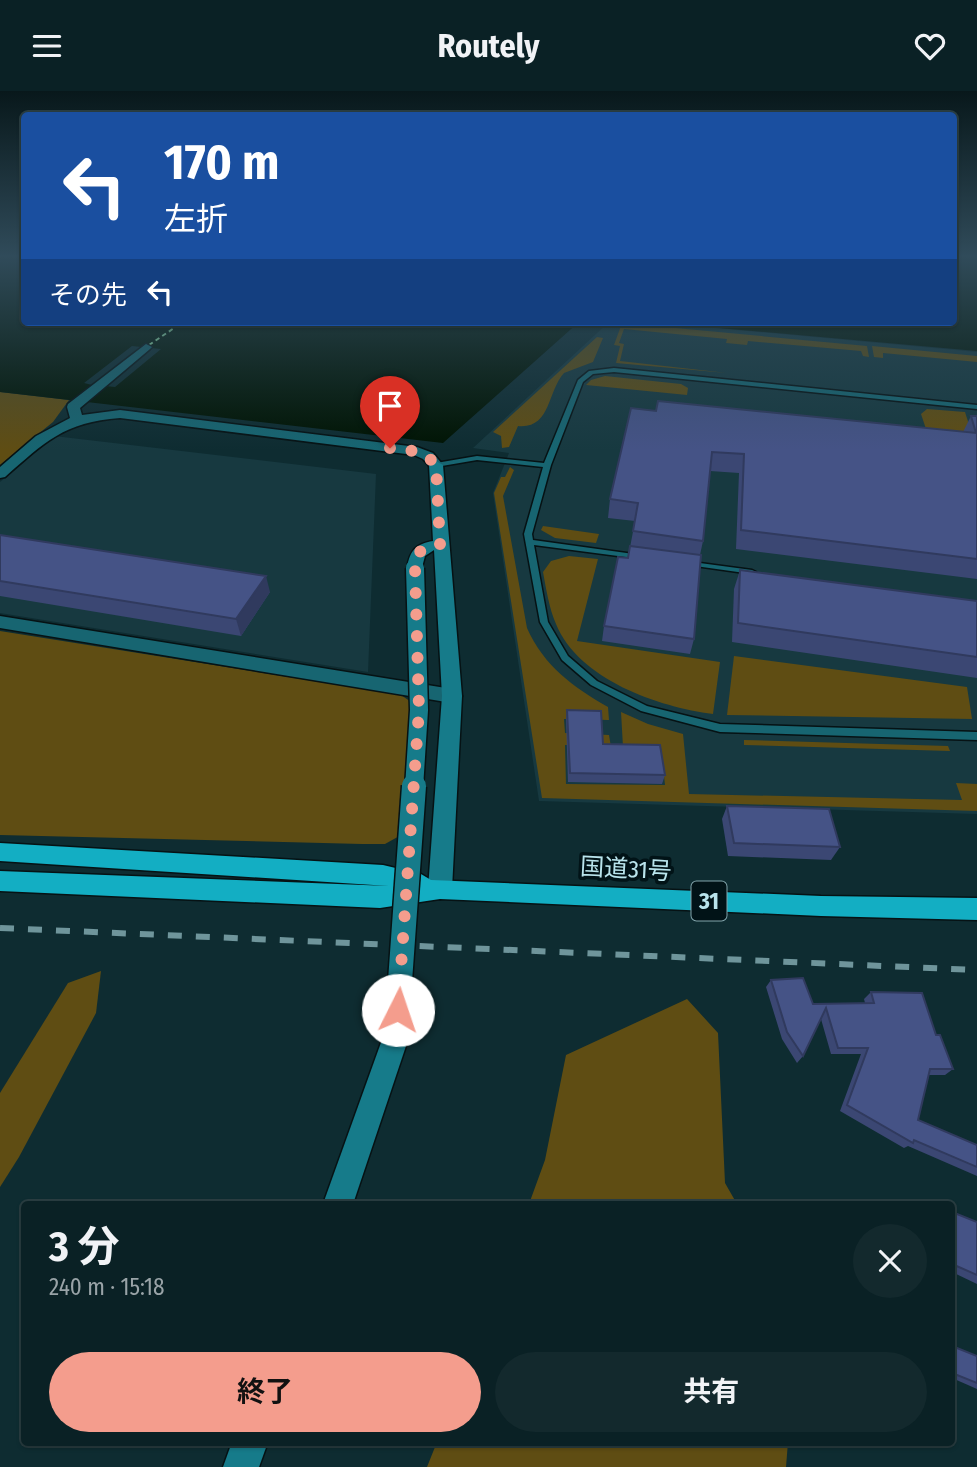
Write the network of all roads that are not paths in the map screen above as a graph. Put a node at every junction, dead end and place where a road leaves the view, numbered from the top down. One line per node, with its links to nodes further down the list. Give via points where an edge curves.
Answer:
1 (146, 347): 3 (street, via 72,407)
2 (977, 407): 5 (lane, via 601,370 580,381)
3 (77, 419): 4 (street, via 120,414 417,451); 6 (street, via 56,426)
4 (436, 465): 5 (lane, via 477,458); 8 (street)
5 (547, 465): 7 (lane)
6 (0, 474)
7 (529, 542): 9 (lane); 14 (lane, via 544,622 553,641 594,683 644,709 720,728)
8 (440, 544): 13 (street); 19 (street, bridge, via 417,554 415,568 419,710 396,1037)
9 (651, 558)
10 (678, 562): 11 (lane)
11 (760, 573)
12 (0, 622): 13 (street)
13 (452, 695): 17 (street)
14 (977, 736)
15 (0, 852): 17 (highway, 国道31号 / 31, via 383,875)
16 (0, 881): 17 (highway, 国道31号 / 31, via 380,898)
17 (440, 889): 18 (highway, 国道31号 / 31)
18 (977, 909)
19 (339, 1201)
20 (249, 1446): 21 (street)
21 (241, 1467)

